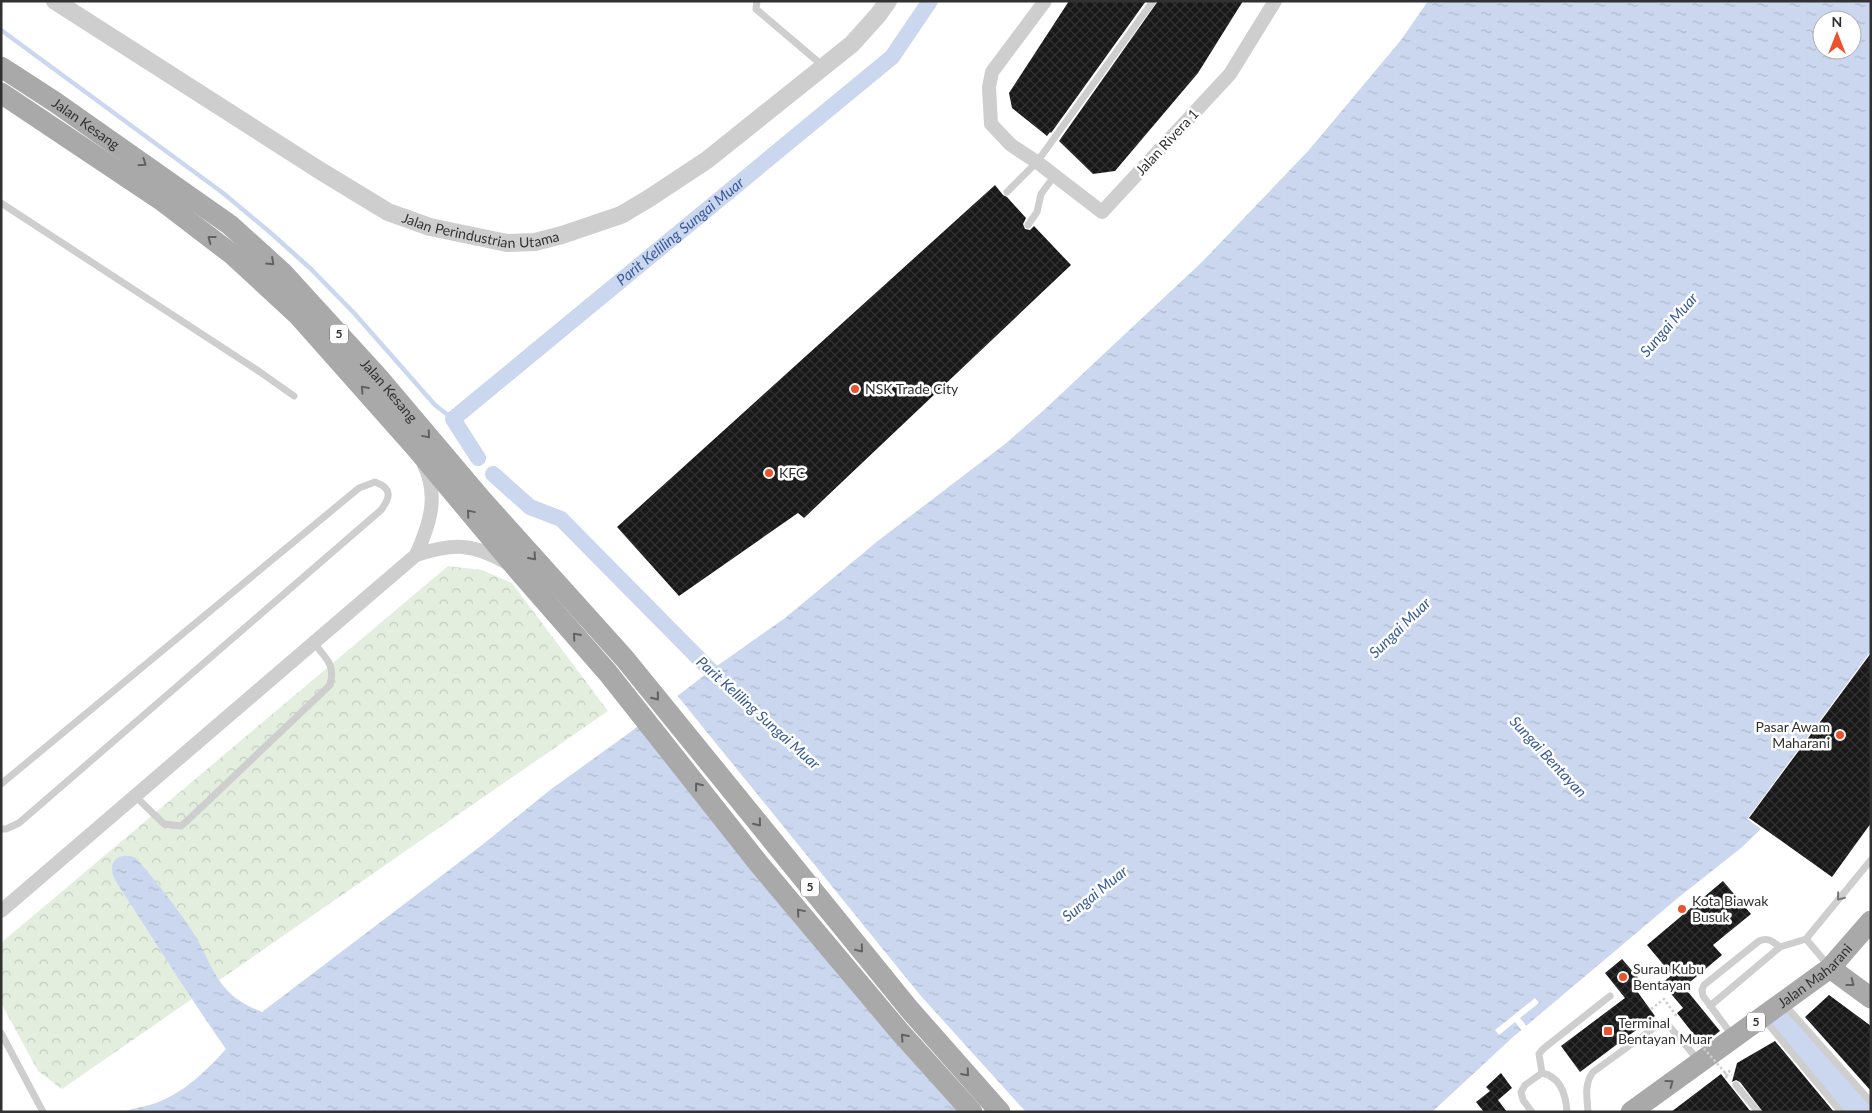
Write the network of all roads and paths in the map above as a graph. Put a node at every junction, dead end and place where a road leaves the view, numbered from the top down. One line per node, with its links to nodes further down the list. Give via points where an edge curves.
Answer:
1 (55, 1): 8 (street, Jalan Perindustrian Utama, via 388,212 430,227 507,243 535,242 621,215 707,160)
2 (757, 1): 8 (lane, via 756,9)
3 (888, 1): 8 (street, Jalan Perindustrian Utama, via 852,44)
4 (1045, 1): 10 (street, Jalan Rivera 1, via 992,72 989,87 991,124 1011,145)
5 (1152, 1): 10 (lane)
6 (1275, 1): 11 (street, Jalan Rivera 1, via 1230,74 1102,212)
7 (1, 67): 46 (main road, Jalan Kesang / 5, one-way to 46, via 230,224 283,273 625,659 910,1010)
8 (823, 67)
9 (1, 92): 16 (main road, Jalan Kesang / 5, one-way to 9, via 298,315 233,255 161,200)
10 (1037, 162): 11 (street, Jalan Rivera 1); 12 (lane)
11 (1055, 176): 14 (lane, via 1041,194)
12 (1007, 192)
13 (1, 203): 15 (lane)
14 (1028, 225)
15 (294, 396)
16 (416, 448): 17 (street, via 432,486 432,500 428,529); 18 (main road, Jalan Kesang / 5, one-way to 16)
17 (416, 555): 18 (street, via 440,547 463,547 488,552); 19 (street)
18 (518, 570): 45 (main road, Jalan Kesang / 5, one-way to 18, via 900,1032 760,864 608,673)
19 (314, 643): 21 (street); 21 (lane, via 332,666 330,685 181,826 164,824)
20 (1, 784): 22 (lane, via 359,488 375,482 388,492 381,510 19,822)
21 (135, 796): 24 (street)
22 (1, 829)
23 (1871, 860): 26 (lane, one-way to 26)
24 (1, 911)
25 (1871, 921): 28 (main road, Jalan Maharani / 5)
26 (1806, 939): 27 (lane); 28 (lane)
27 (1780, 947): 32 (lane); 32 (lane, via 1771,939 1764,938 1704,985 1703,996)
28 (1830, 968): 30 (main road, one-way to 30); 31 (main road, Jalan Maharani / 5)
29 (1610, 996): 40 (lane, via 1543,1049 1539,1054)
30 (1871, 998)
31 (1782, 1002): 35 (main road, Jalan Maharani / 5); 43 (lane)
32 (1710, 1006): 38 (lane)
33 (1651, 1009): 34 (path, via 1664,999)
34 (1676, 1015)
35 (1762, 1017): 38 (main road, Jalan Maharani / 5); 52 (lane)
36 (1, 1033): 44 (lane)
37 (1694, 1037): 41 (path, bridge)
38 (1733, 1038): 39 (main road, Jalan Maharani / 5)
39 (1700, 1062): 49 (lane, via 1670,1027 1665,1023 1658,1025 1593,1072 1586,1090); 50 (main road, Jalan Maharani / 5, one-way to 39)
40 (1542, 1073): 47 (lane, via 1522,1092 1523,1100); 48 (lane, via 1550,1074 1564,1090)
41 (1728, 1076)
42 (1736, 1086): 51 (lane)
43 (1871, 1102)
44 (42, 1112)
45 (972, 1112)
46 (1000, 1112)
47 (1532, 1112)
48 (1566, 1112)
49 (1588, 1112)
50 (1631, 1112)
51 (1758, 1112)
52 (1842, 1112)

